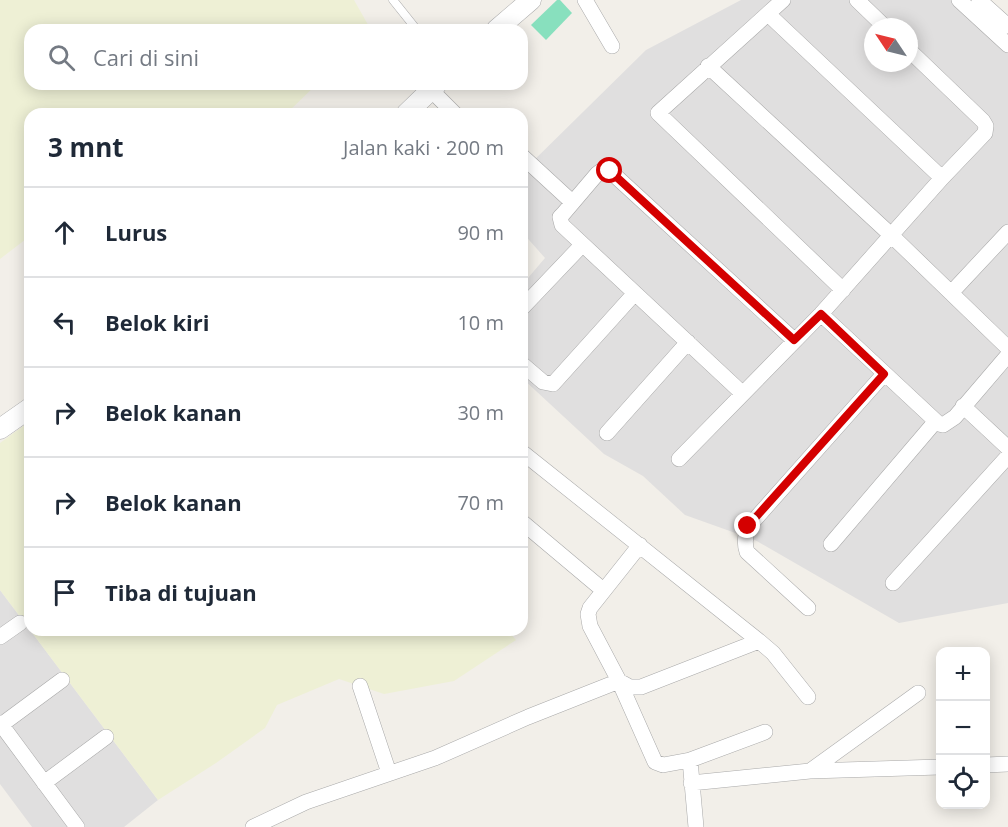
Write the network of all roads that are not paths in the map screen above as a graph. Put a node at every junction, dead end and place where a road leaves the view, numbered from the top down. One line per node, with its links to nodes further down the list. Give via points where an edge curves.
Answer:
1 (393, 0): 10 (lane)
2 (531, 0): 11 (street)
3 (585, 0): 14 (street)
4 (783, 0): 8 (street)
5 (857, 0): 9 (street)
6 (959, 0): 13 (street)
7 (979, 0): 12 (street)
8 (768, 14): 16 (street); 22 (street)
9 (876, 18)
10 (412, 24)
11 (503, 24)
12 (1008, 26)
13 (1008, 45)
14 (612, 46)
15 (918, 59): 22 (street, via 986,126 982,137)
16 (708, 66): 25 (street); 27 (street, via 658,113)
17 (431, 90): 19 (street)
18 (436, 90): 20 (street)
19 (412, 108)
20 (450, 108)
21 (528, 161): 23 (street)
22 (942, 178): 25 (street)
23 (572, 201): 26 (street, via 560,221); 32 (street, via 601,171 610,171)
24 (1008, 232): 29 (street)
25 (891, 234): 27 (street); 29 (street)
26 (582, 245): 28 (street); 30 (street)
27 (843, 290): 31 (street)
28 (635, 293): 33 (street); 36 (street, via 553,384 543,382)
29 (951, 293): 34 (street)
30 (528, 302)
31 (821, 314): 32 (street); 37 (street)
32 (794, 340): 38 (street)
33 (688, 342): 38 (street); 43 (street)
34 (1008, 348)
35 (1008, 355): 39 (street)
36 (528, 369)
37 (884, 374): 41 (street); 53 (street, via 746,532 747,552)
38 (742, 393): 47 (street)
39 (963, 406): 41 (street, via 943,425); 44 (street)
40 (24, 412): 42 (street)
41 (935, 422): 49 (street)
42 (0, 429)
43 (607, 433)
44 (1008, 448)
45 (1008, 456): 51 (street)
46 (528, 457): 50 (street)
47 (679, 459)
48 (528, 527): 52 (street)
49 (831, 543)
50 (640, 545): 52 (street); 56 (street)
51 (893, 583)
52 (603, 590): 58 (street, via 590,608 588,620)
53 (808, 608)
54 (20, 623): 55 (street)
55 (0, 638)
56 (759, 640): 58 (street, via 641,687); 61 (street)
57 (62, 680): 62 (street)
58 (619, 681): 65 (street, via 655,762 663,765); 70 (street, via 435,758)
59 (360, 686): 70 (street)
60 (918, 693): 69 (street)
61 (808, 697)
62 (1, 724): 71 (street)
63 (765, 732): 65 (street)
64 (106, 737): 71 (street)
65 (690, 760): 72 (street)
66 (1008, 764): 67 (street)
67 (990, 765)
68 (936, 767): 69 (street)
69 (810, 771): 72 (street)
70 (389, 773): 74 (street, via 306,802)
71 (44, 783): 73 (street)
72 (691, 783): 75 (street)
73 (77, 827)
74 (253, 827)
75 (696, 827)

